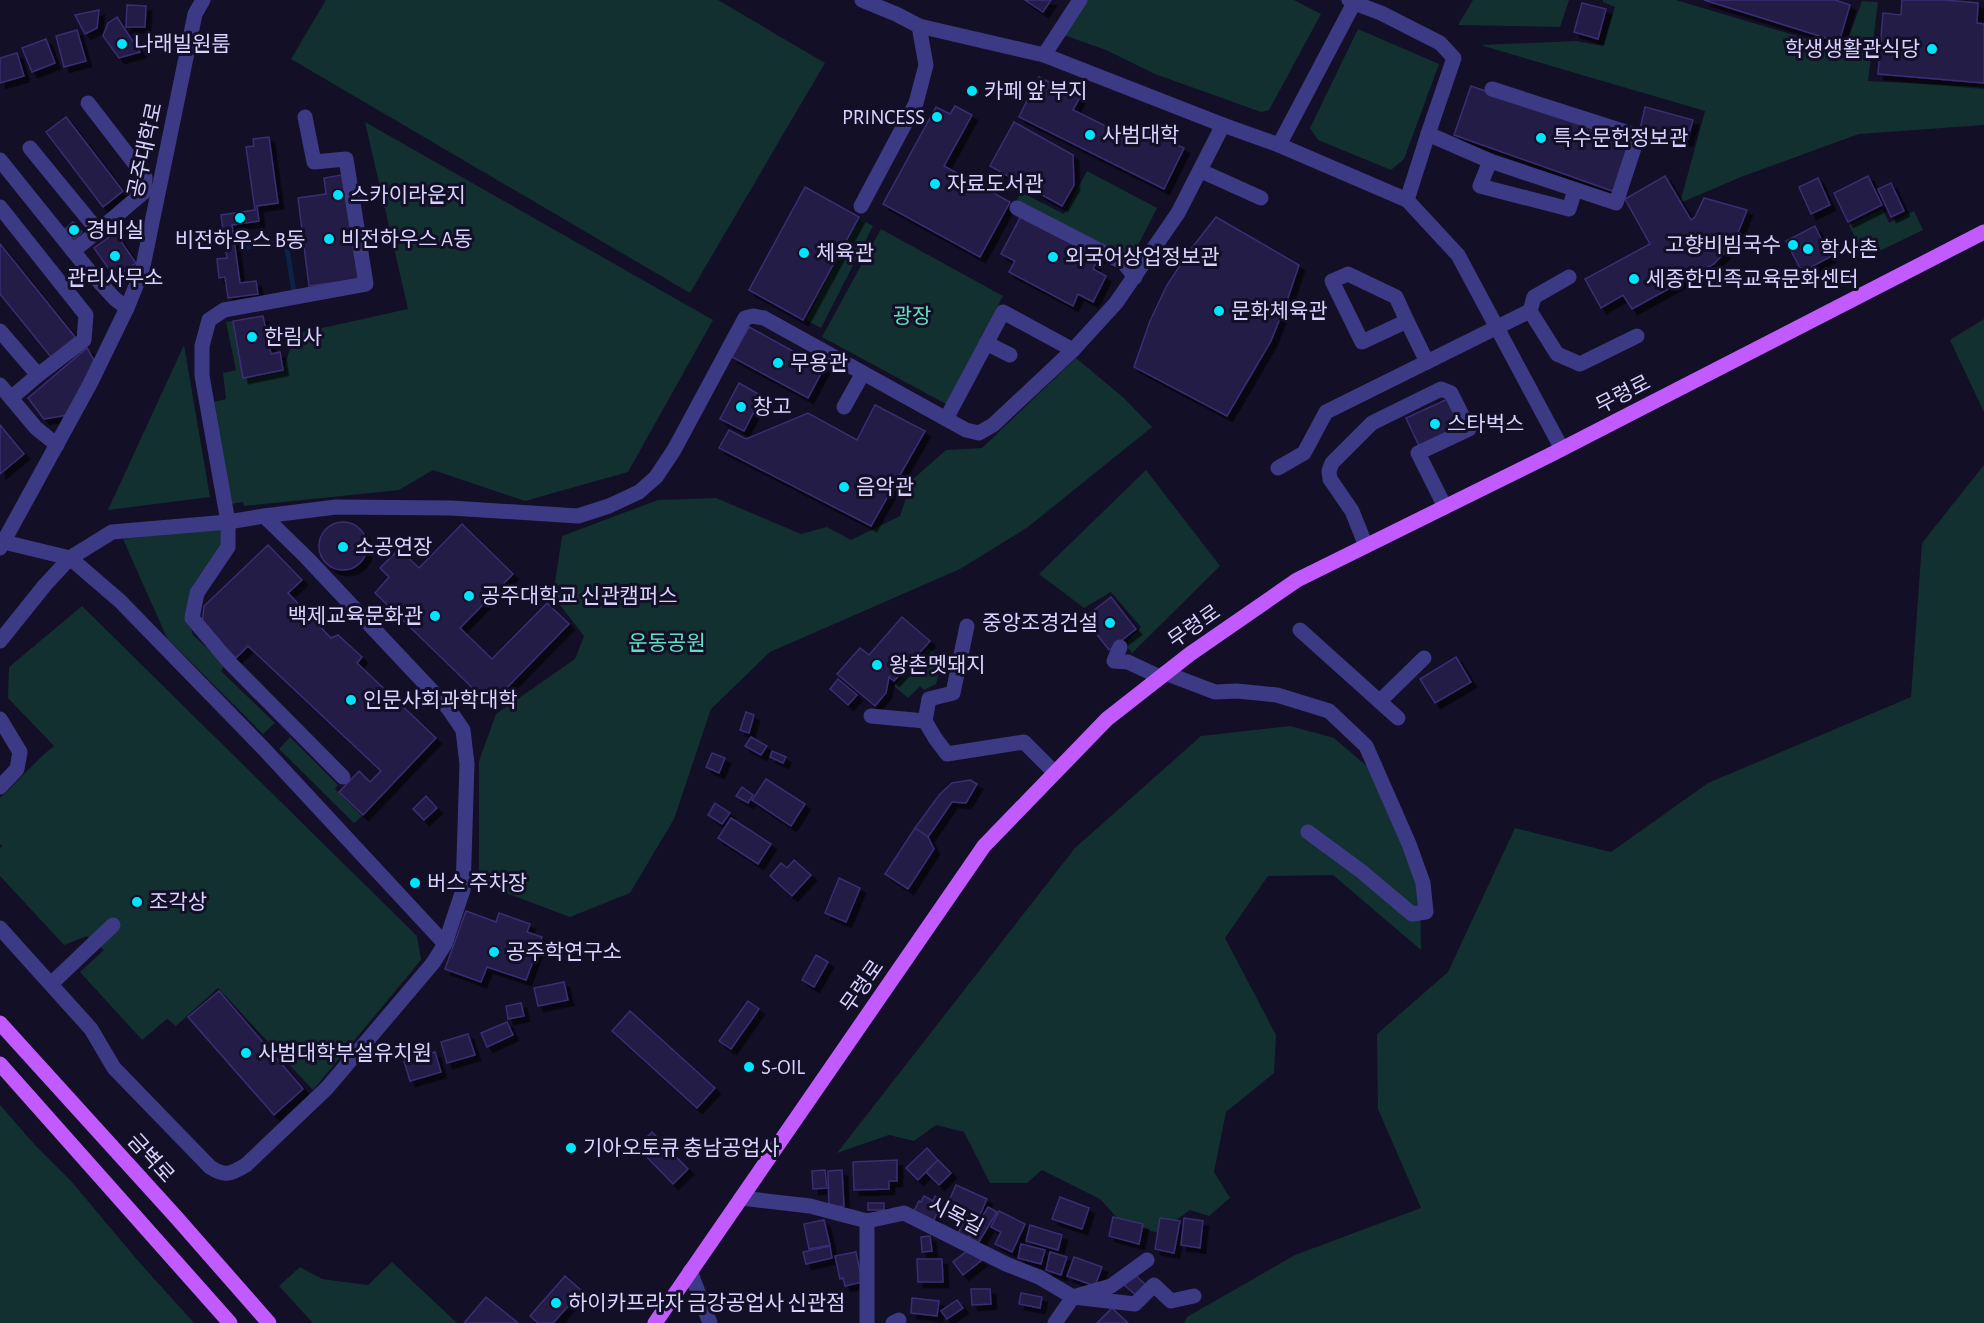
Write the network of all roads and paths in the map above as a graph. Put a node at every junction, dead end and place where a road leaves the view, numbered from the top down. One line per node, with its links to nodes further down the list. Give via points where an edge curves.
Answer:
1 (203, 0): 28 (street, 공주대학로, via 195,14 142,271)
2 (1080, 0): 6 (street)
3 (869, 1): 5 (street)
4 (1352, 1): 11 (street, via 1440,43 1454,58); 12 (street)
5 (919, 26): 6 (street); 20 (street, via 926,65 916,103)
6 (1044, 55): 10 (street)
7 (1492, 88): 17 (street, via 1638,136 1616,203)
8 (88, 103): 23 (street, via 145,177 144,192)
9 (305, 117): 49 (street, via 314,162 346,159 366,284 224,310 209,320 202,346 202,376)
10 (1223, 125): 12 (street); 16 (street)
11 (1428, 134): 15 (street); 19 (street)
12 (1279, 145): 19 (street)
13 (30, 148): 23 (street)
14 (0, 159): 25 (street)
15 (1490, 161): 17 (street); 17 (street, via 1480,186 1569,209)
16 (1201, 171): 18 (street); 26 (street)
17 (1575, 190)
18 (1261, 198)
19 (1407, 200): 31 (street, via 1458,255)
20 (861, 206)
21 (0, 207): 39 (street, via 86,315 84,340)
22 (1017, 208): 26 (street, via 1124,262)
23 (98, 231): 25 (street)
24 (1984, 232): 45 (main road, 무령로)
25 (73, 251): 28 (street)
26 (1134, 277): 35 (street)
27 (1569, 277): 29 (street, via 1534,297)
28 (127, 308): 44 (street, 공주대학로)
29 (1530, 311): 31 (street); 33 (street, via 1557,354 1580,364)
30 (1407, 321): 30 (street, via 1396,297 1348,274 1332,281 1362,342); 37 (street)
31 (1496, 328): 37 (street); 45 (street)
32 (0, 332): 39 (street)
33 (1636, 336)
34 (986, 343): 35 (street, via 1003,312); 36 (street); 43 (street, via 977,377)
35 (1073, 350): 43 (street, via 980,433)
36 (1010, 355)
37 (1427, 362): 46 (street, via 1326,412 1304,453)
38 (863, 373): 42 (street); 43 (street); 48 (street, via 753,315 745,318 656,477 639,492 609,506 578,516 451,508 336,507)
39 (38, 375): 41 (street)
40 (0, 385): 41 (street)
41 (11, 398): 44 (street, via 36,428)
42 (844, 407)
43 (946, 419)
44 (57, 445): 50 (street, 공주대학로)
45 (1562, 449): 47 (main road, 무령로)
46 (1278, 468)
47 (1445, 507): 51 (main road, 무령로); 51 (street, via 1418,453 1469,429 1451,393 1441,389 1372,423 1332,463 1330,478 1352,511)
48 (264, 516): 49 (street); 70 (street, via 440,700 463,730 467,764 463,890)
49 (228, 522): 52 (street, via 112,532); 65 (street, via 228,547 197,593 192,618 230,663)
50 (2, 545): 52 (street)
51 (1366, 546): 58 (main road, 무령로, via 1297,580)
52 (70, 558): 55 (street); 70 (street, via 120,601 264,749)
53 (967, 626): 63 (street, via 953,693 929,699)
54 (1300, 630): 59 (street)
55 (0, 641)
56 (1120, 647): 58 (street, via 1114,661)
57 (1424, 658): 59 (street)
58 (1163, 675): 64 (main road, 무령로, via 1107,719); 67 (street, via 1215,692 1277,695 1329,711 1366,746 1409,844 1423,883 1426,912 1412,914)
59 (1380, 701): 61 (street)
60 (871, 716): 63 (street)
61 (1398, 718)
62 (0, 719): 66 (street, via 20,752 17,769)
63 (925, 721): 64 (street, via 947,754 1024,742)
64 (1054, 772): 74 (main road, 무령로, via 984,846)
65 (343, 777)
66 (0, 787)
67 (1308, 832)
68 (112, 925): 71 (street)
69 (0, 928): 71 (street)
70 (445, 945): 71 (street, via 327,1088 254,1159 233,1173 220,1174 210,1167 114,1068 91,1029)
71 (51, 984)
72 (0, 1023): 81 (main road, 금벽로)
73 (0, 1064): 80 (main road)
74 (741, 1198): 75 (street, 시목길, via 810,1206); 77 (main road, 무령로)
75 (867, 1221): 79 (street, 시목길, via 904,1213); 84 (street)
76 (1147, 1260): 79 (street, via 1111,1286)
77 (690, 1271): 82 (main road, 무령로); 83 (street)
78 (1194, 1296): 79 (street, via 1171,1301 1154,1285 1135,1304)
79 (1073, 1297): 85 (street)
80 (230, 1323)
81 (269, 1323)
82 (655, 1323)
83 (710, 1323)
84 (867, 1323)
85 (1055, 1323)

